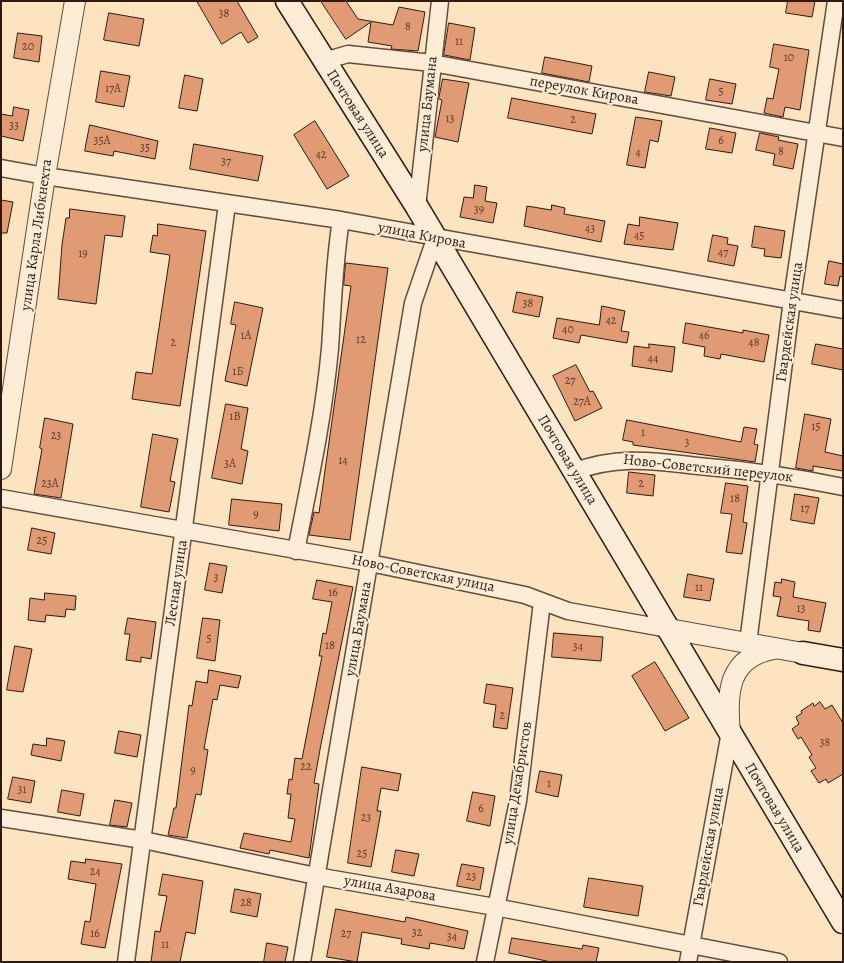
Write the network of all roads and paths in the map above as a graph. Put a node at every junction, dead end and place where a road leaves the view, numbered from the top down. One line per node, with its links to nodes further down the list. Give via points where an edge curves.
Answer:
1 (74, 1): 10 (street, улица Карла Либкнехта)
2 (287, 1): 5 (main road, Почтовая улица)
3 (440, 1): 6 (street, улица Баумана)
4 (836, 1): 7 (street, Гвардейская улица)
5 (324, 61): 6 (street, переулок Кирова, via 348,54); 12 (main road, Почтовая улица)
6 (432, 63): 7 (street, переулок Кирова); 12 (street, улица Баумана)
7 (817, 134): 8 (street, переулок Кирова); 15 (street, Гвардейская улица)
8 (843, 138)
9 (1, 168): 10 (street, улица Кирова)
10 (45, 176): 11 (street, улица Кирова); 17 (street, улица Карла Либкнехта)
11 (227, 204): 13 (street, улица Кирова); 22 (street, Лесная улица)
12 (417, 207): 14 (main road, Почтовая улица)
13 (340, 220): 14 (street, улица Кирова); 23 (street, via 333,276 330,348)
14 (434, 238): 15 (street, улица Кирова); 18 (main road, Почтовая улица); 24 (street, улица Баумана, via 413,303)
15 (792, 300): 16 (street, улица Кирова); 19 (street, Гвардейская улица)
16 (843, 310)
17 (1, 469)
18 (573, 472): 19 (street, Ново-Советский переулок, via 596,463 635,460); 26 (main road, Почтовая улица)
19 (769, 473): 20 (street, Ново-Советский переулок); 27 (street, Гвардейская улица)
20 (843, 486)
21 (1, 498): 22 (street, Ново-Советская улица)
22 (184, 531): 23 (street, Ново-Советская улица); 33 (street, Лесная улица)
23 (296, 550): 24 (street, Ново-Советская улица)
24 (370, 563): 25 (street, Ново-Советская улица, via 525,595); 34 (street, улица Баумана)
25 (542, 602): 26 (street, Ново-Советская улица, via 568,612); 35 (street, улица Декабристов, via 518,801)
26 (668, 629): 27 (street, Ново-Советская улица); 31 (main road, Почтовая улица)
27 (748, 643): 28 (street, Ново-Советская улица)
28 (777, 648): 29 (street, Ново-Советская улица); 31 (street, via 750,657 735,673 728,707)
29 (803, 653): 30 (main road, Ново-Советская улица)
30 (843, 660)
31 (730, 732): 36 (main road, Почтовая улица); 37 (street, Гвардейская улица)
32 (1, 818): 33 (street, улица Азарова)
33 (143, 840): 34 (street, улица Азарова); 38 (street, Лесная улица)
34 (316, 876): 35 (street, улица Азарова); 39 (street, улица Баумана)
35 (495, 907): 37 (street, улица Азарова); 40 (street, улица Декабристов)
36 (843, 922)
37 (689, 954): 41 (street, улица Азарова)
38 (126, 962)
39 (302, 962)
40 (485, 962)
41 (779, 962)

